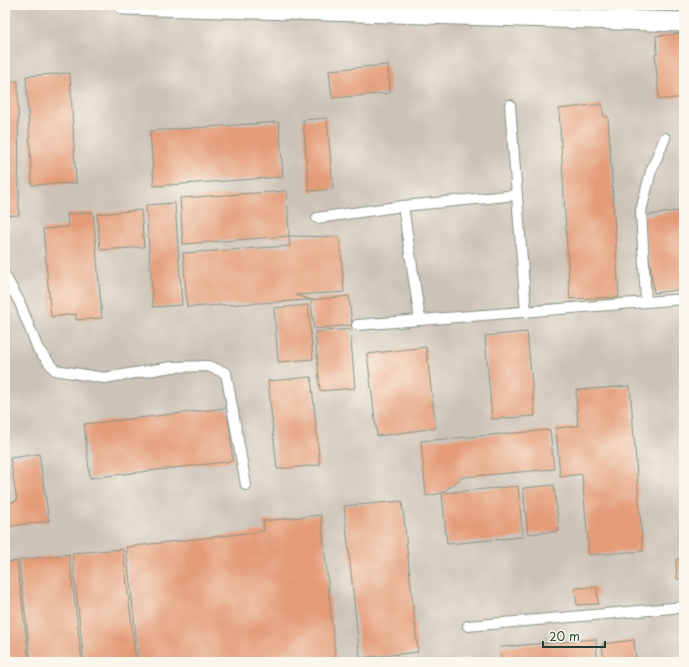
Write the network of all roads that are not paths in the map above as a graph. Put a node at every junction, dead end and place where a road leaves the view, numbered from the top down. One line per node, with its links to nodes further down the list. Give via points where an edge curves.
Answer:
1 (124, 5): 2 (street)
2 (684, 22)
3 (510, 105): 5 (lane)
4 (665, 138): 10 (lane, via 651,170 641,211)
5 (517, 195): 6 (lane); 11 (lane)
6 (403, 206): 7 (lane); 12 (lane)
7 (317, 218)
8 (5, 276): 14 (lane, via 19,301 38,349 55,370 104,378 172,367 208,366 226,373)
9 (684, 299): 10 (lane)
10 (646, 302): 11 (lane)
11 (526, 312): 12 (lane)
12 (420, 320): 13 (lane)
13 (357, 325)
14 (246, 485)
15 (684, 608): 16 (lane)
16 (468, 626)

